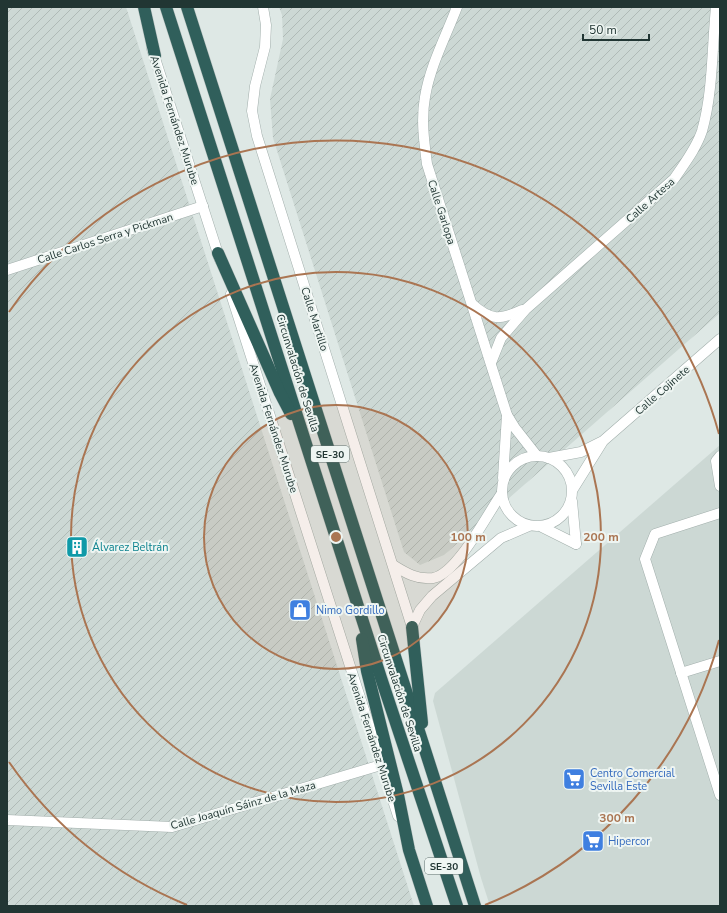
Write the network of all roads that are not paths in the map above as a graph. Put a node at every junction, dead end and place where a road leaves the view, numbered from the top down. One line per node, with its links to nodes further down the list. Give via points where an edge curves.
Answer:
1 (139, 7): 8 (street, Avenida Fernández Murube)
2 (144, 7): 8 (highway)
3 (166, 7): 17 (highway, Circunvalación de Sevilla / SE-30)
4 (186, 7): 35 (highway, Circunvalación de Sevilla / SE-30)
5 (263, 7): 30 (street, Calle Martillo, via 266,25 265,47 255,86 252,111 257,136)
6 (458, 7): 12 (street, Calle Garlopa, via 425,96 423,131 427,164)
7 (716, 7): 13 (street, Calle Artesa, via 708,99 702,132 688,159 674,179 660,192)
8 (155, 56): 9 (street, Avenida Fernández Murube)
9 (203, 206): 10 (street, Avenida Fernández Murube); 11 (street, Calle Carlos Serra y Pickman)
10 (218, 253): 17 (highway, via 280,393); 36 (street, Avenida Fernández Murube)
11 (7, 270)
12 (472, 304): 13 (street, Calle Artesa, via 483,314 505,318); 15 (street, Calle Garlopa)
13 (526, 309): 15 (street, Calle Artesa, via 501,338)
14 (720, 339): 18 (street, Calle Cojinete)
15 (491, 363): 16 (street, Calle Garlopa)
16 (507, 415): 19 (street, Calle Garlopa); 22 (street, Calle Garlopa)
17 (304, 438): 31 (highway, Circunvalación de Sevilla / SE-30)
18 (603, 441): 21 (street, Calle Cojinete, via 581,452); 24 (street, Calle Cojinete)
19 (537, 456): 21 (street); 22 (street, via 518,461)
20 (720, 456): 23 (street, via 716,461)
21 (549, 458): 24 (street, via 563,466 570,477)
22 (503, 481): 25 (street)
23 (720, 486)
24 (573, 489): 26 (street)
25 (502, 493): 28 (street, via 504,505 509,513); 30 (street, via 474,540 445,571 435,577 423,578 409,575)
26 (572, 501): 29 (street, via 564,516); 29 (street, via 576,544)
27 (720, 513): 34 (street, via 655,534 645,559)
28 (529, 526): 29 (street); 32 (street, via 501,538 449,581 420,610)
29 (542, 527)
30 (393, 565): 32 (street, Calle Martillo)
31 (355, 599): 39 (highway, via 367,671); 42 (highway, Circunvalación de Sevilla / SE-30)
32 (412, 627): 35 (highway)
33 (720, 661): 34 (street)
34 (681, 673): 37 (street)
35 (425, 750): 40 (highway, Circunvalación de Sevilla / SE-30)
36 (381, 765): 38 (street, Calle Joaquín Sáinz de la Maza, via 172,827); 39 (street, Avenida Fernández Murube)
37 (720, 793)
38 (7, 820)
39 (409, 850): 41 (highway)
40 (474, 904)
41 (427, 906)
42 (457, 906)

